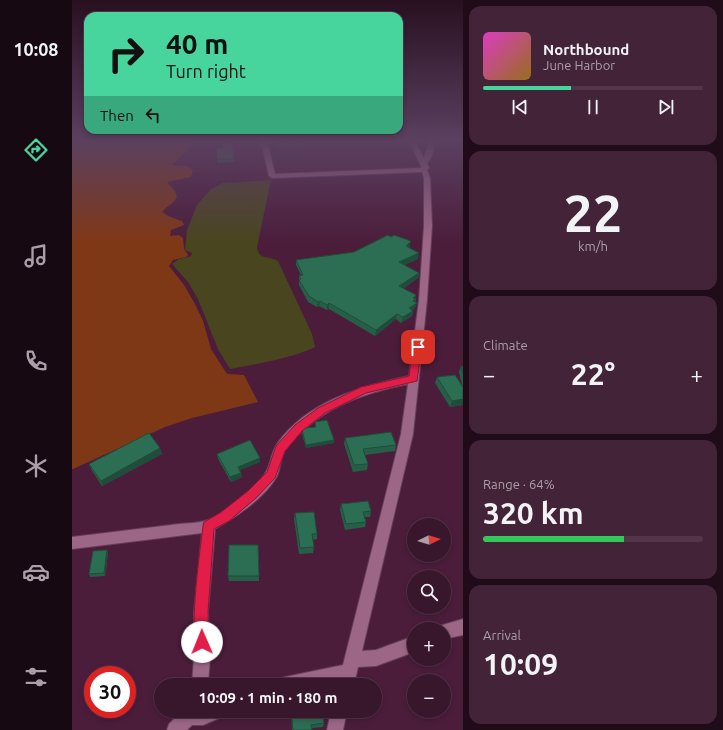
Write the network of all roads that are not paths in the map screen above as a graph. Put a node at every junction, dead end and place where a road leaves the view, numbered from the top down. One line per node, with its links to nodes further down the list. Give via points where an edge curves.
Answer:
1 (272, 175): 2 (street)
2 (288, 175)
3 (426, 175): 4 (street, via 428,226)
4 (414, 379): 5 (street, via 364,390 321,410 298,428 280,449 271,474 252,495); 10 (street, via 402,457)
5 (209, 526): 6 (street); 11 (street, via 201,612)
6 (72, 543)
7 (463, 626): 8 (street)
8 (451, 630)
9 (407, 647): 10 (street)
10 (349, 672): 12 (street)
11 (200, 678)
12 (319, 678)
13 (186, 718): 15 (street)
14 (338, 718): 16 (street)
15 (175, 730)
16 (335, 730)

